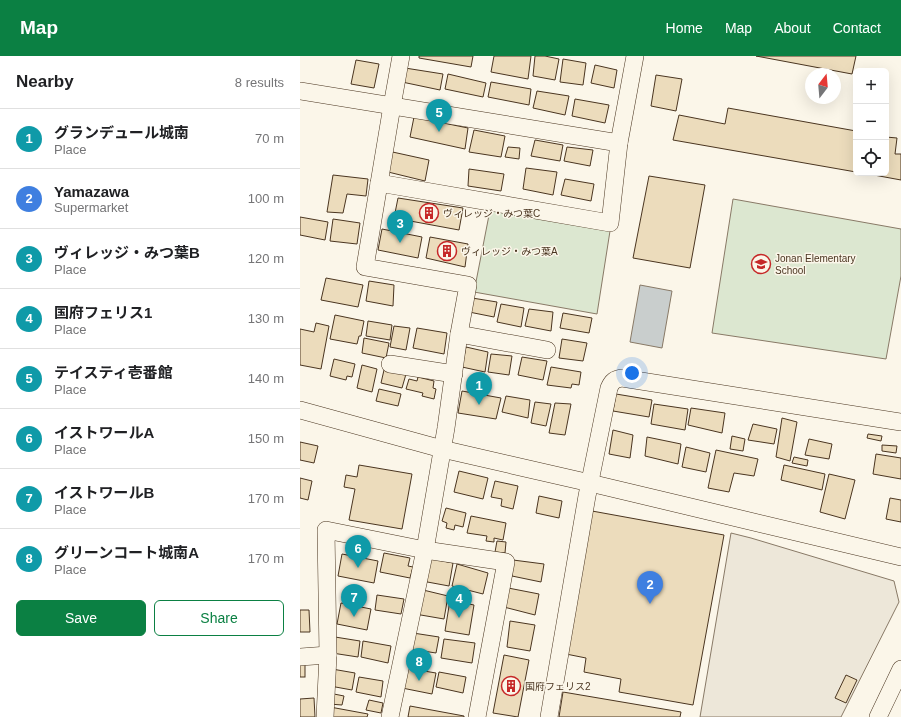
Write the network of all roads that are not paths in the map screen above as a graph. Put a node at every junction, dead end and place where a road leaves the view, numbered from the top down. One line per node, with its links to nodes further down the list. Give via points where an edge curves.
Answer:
1 (401, 56): 4 (street)
2 (634, 56): 5 (street)
3 (300, 90): 4 (street)
4 (392, 106): 5 (street); 6 (street)
5 (619, 143): 6 (street, via 610,223)
6 (378, 183): 7 (street, via 365,267 468,285)
7 (459, 334): 8 (street); 10 (street)
8 (547, 350)
9 (390, 364): 10 (street)
10 (454, 374): 13 (street)
11 (300, 410): 13 (street)
12 (901, 422): 14 (street, via 617,378 609,388)
13 (442, 449): 14 (street); 15 (street)
14 (590, 483): 16 (street); 23 (street)
15 (425, 550): 17 (street, via 326,530); 21 (street); 22 (street, via 506,562)
16 (901, 557)
17 (328, 655): 18 (street); 20 (street)
18 (300, 657)
19 (901, 669): 24 (street)
20 (325, 717)
21 (390, 717)
22 (477, 717)
23 (549, 717)
24 (878, 717)

